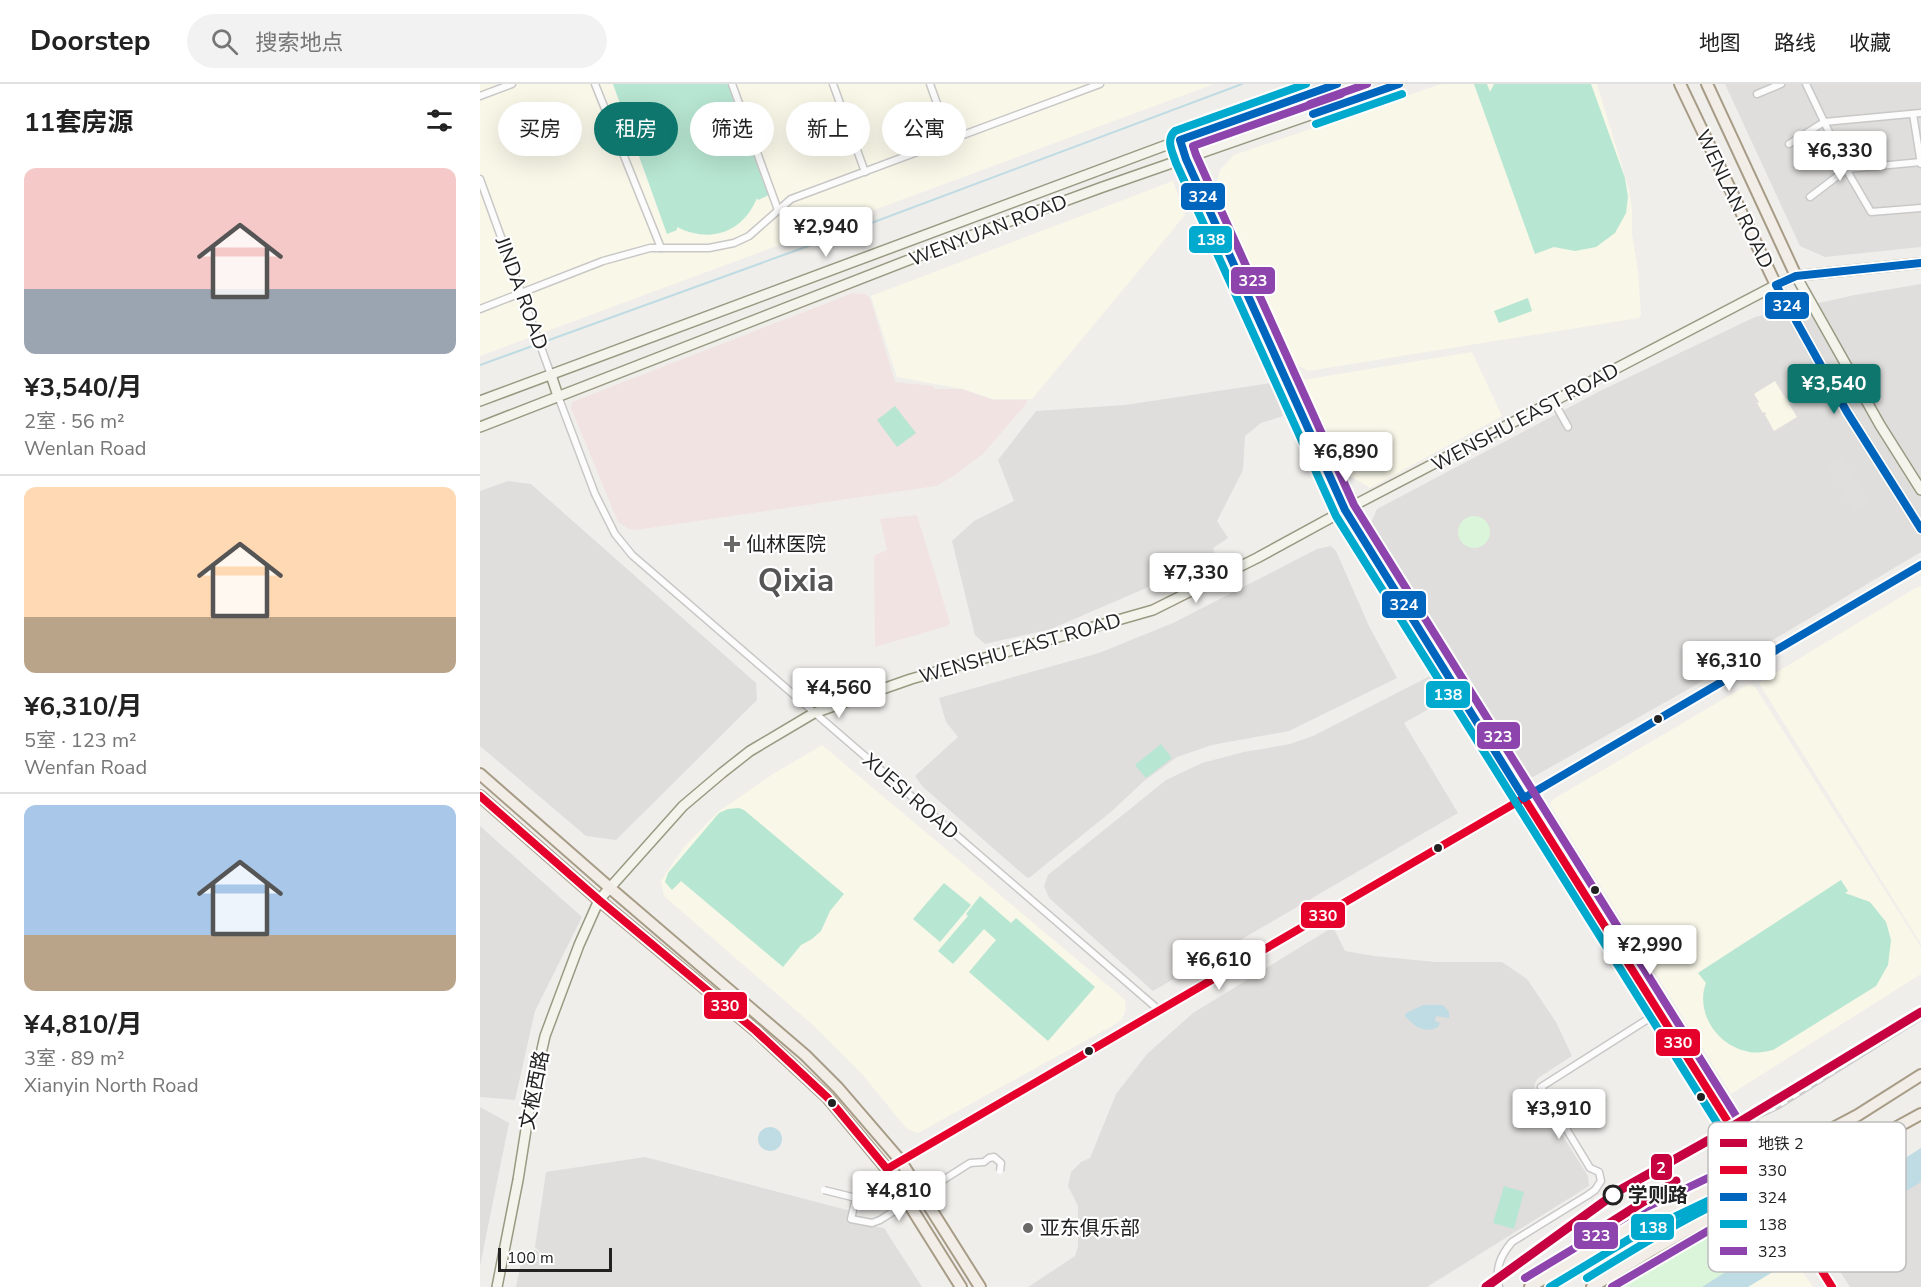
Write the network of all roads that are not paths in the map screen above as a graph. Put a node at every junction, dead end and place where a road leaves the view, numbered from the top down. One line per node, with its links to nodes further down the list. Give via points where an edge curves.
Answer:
1 (513, 84): 14 (street)
2 (595, 84): 31 (street)
3 (732, 84): 30 (street)
4 (833, 84): 26 (street)
5 (930, 84): 15 (street)
6 (1100, 84): 19 (street)
7 (1337, 84): 20 (main road, WENYUAN ROAD)
8 (1399, 84): 23 (main road, WENYUAN ROAD)
9 (1680, 84): 34 (main road, WENLAN ROAD)
10 (1707, 84): 33 (main road, WENLAN ROAD)
11 (1781, 84): 13 (street)
12 (1806, 84): 18 (street)
13 (1757, 94)
14 (480, 96)
15 (936, 102)
16 (1921, 113): 17 (street)
17 (1913, 114): 18 (street); 24 (street)
18 (1824, 122): 21 (street); 25 (street)
19 (966, 134)
20 (1180, 140): 23 (street); 37 (main road, WENYUAN ROAD)
21 (1789, 144)
22 (908, 156): 26 (street)
23 (1186, 159): 38 (main road, WENYUAN ROAD, via 983,231); 44 (street)
24 (1921, 163): 25 (street)
25 (1847, 170): 28 (street); 29 (street, via 1872,212)
26 (865, 172): 30 (street, via 790,199)
27 (480, 179): 35 (street, JINDA ROAD)
28 (1810, 197)
29 (1921, 208)
30 (778, 210): 31 (street, via 749,236 734,243 710,248)
31 (661, 248): 35 (street, via 603,261)
32 (1921, 263): 33 (main road, WENSHU EAST ROAD)
33 (1796, 276): 34 (main road, WENSHU EAST ROAD); 43 (main road, WENLAN ROAD)
34 (1776, 285): 40 (main road, WENSHU EAST ROAD); 45 (main road, WENLAN ROAD, via 1847,412)
35 (522, 293): 36 (street); 37 (street, JINDA ROAD)
36 (480, 309)
37 (551, 375): 38 (main road); 39 (main road, WENYUAN ROAD)
38 (558, 396): 41 (main road, WENYUAN ROAD); 49 (street, XUESI ROAD, via 595,494 615,534 632,555)
39 (480, 401)
40 (1554, 402): 42 (street); 44 (main road, WENSHU EAST ROAD)
41 (480, 427)
42 (1568, 427)
43 (1921, 490)
44 (1345, 510): 49 (main road, WENSHU EAST ROAD, via 1153,610 911,679); 52 (street)
45 (1921, 529)
46 (1921, 565): 48 (street)
47 (1711, 663): 48 (street)
48 (1722, 682): 52 (street)
49 (814, 713): 53 (main road, WENSHU EAST ROAD, via 714,779 683,806); 55 (street, XUESI ROAD)
50 (480, 774): 53 (main road)
51 (480, 796): 54 (main road)
52 (1524, 798): 55 (street); 56 (street)
53 (610, 888): 54 (main road, WENSHU EAST ROAD); 62 (main road, via 805,1055)
54 (599, 900): 63 (main road, via 756,1031 828,1098); 69 (main road, 文枢西路, via 545,1036)
55 (1160, 1011): 62 (street)
56 (1659, 1012): 59 (street); 72 (street, via 1541,1087 1590,1168 1601,1175 1601,1181 1595,1190 1512,1242 1498,1266)
57 (1921, 1076): 60 (main road)
58 (1921, 1114): 61 (main road)
59 (1727, 1122)
60 (1845, 1122)
61 (1906, 1122)
62 (900, 1160): 63 (street); 71 (main road)
63 (887, 1169): 70 (main road)
64 (1000, 1171): 66 (street, bridge, via 1001,1163 994,1157 970,1162 872,1223 851,1219 856,1198)
65 (1708, 1188): 73 (main road, via 1631,1226)
66 (824, 1190)
67 (1708, 1219): 74 (main road)
68 (1823, 1272): 75 (street)
69 (497, 1287)
70 (961, 1287)
71 (980, 1287)
72 (1499, 1287)
73 (1530, 1287)
74 (1592, 1287)
75 (1832, 1287)

